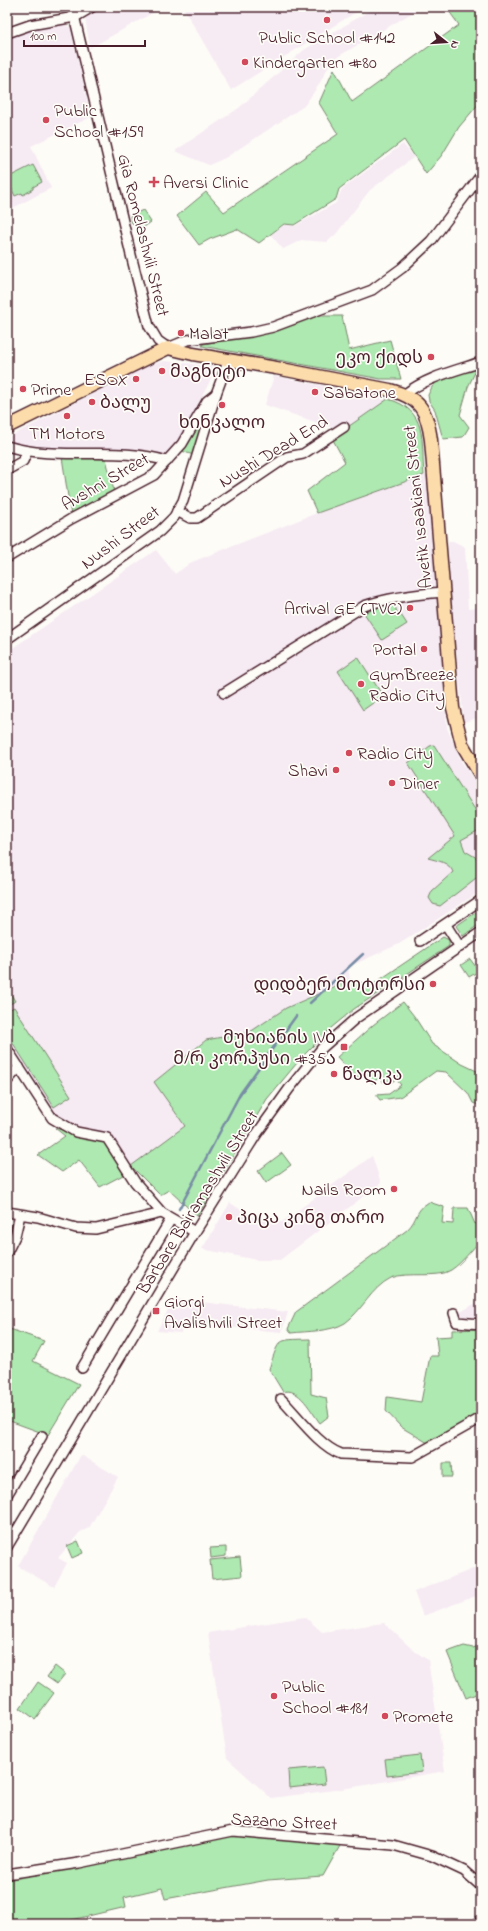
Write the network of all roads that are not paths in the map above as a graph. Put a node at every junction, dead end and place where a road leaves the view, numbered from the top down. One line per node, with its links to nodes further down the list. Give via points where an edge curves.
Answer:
1 (72, 7): 3 (street, Gia Romelashvili Street)
2 (92, 7): 3 (street)
3 (75, 17): 4 (street, via 30,25); 6 (street, Gia Romelashvili Street, via 130,255 150,326 158,341)
4 (7, 33)
5 (481, 174): 6 (street, via 431,241 402,268 372,290 273,327 187,340)
6 (168, 348): 7 (main road, Avetik Isaakiani Street); 11 (main road)
7 (229, 359): 9 (street, Nushi Street); 10 (main road, Avetik Isaakiani Street)
8 (481, 362): 10 (street, via 415,386)
9 (216, 394): 15 (street, Avshni Street, via 207,401 182,444); 17 (street, Nushi Street, via 183,501)
10 (405, 394): 19 (main road, Avetik Isaakiani Street, via 420,406 430,428)
11 (7, 427)
12 (344, 427): 17 (street, Nushi Dead End, via 303,454 287,457 197,518 190,518)
13 (7, 446): 14 (street)
14 (27, 452): 15 (street, via 144,455); 16 (street, via 23,461)
15 (167, 461): 18 (street, Avshni Street, via 154,475)
16 (7, 470)
17 (177, 511): 20 (street, Nushi Street, via 160,531)
18 (7, 558)
19 (444, 592): 21 (street, via 398,597 364,606); 22 (main road, Avetik Isaakiani Street, via 455,720 462,744)
20 (7, 639)
21 (224, 693)
22 (481, 776)
23 (481, 900): 24 (street)
24 (446, 925): 26 (street); 27 (street)
25 (481, 932): 27 (street, Barbare Bairamashvili Street)
26 (420, 941)
27 (460, 947): 35 (street, Barbare Bairamashvili Street, via 356,1018 322,1048 256,1135)
28 (7, 1049): 29 (street)
29 (19, 1067): 30 (street); 32 (street, via 52,1118 76,1132 107,1138 135,1182)
30 (7, 1081)
31 (7, 1212): 33 (street)
32 (162, 1213): 33 (street, via 96,1229 76,1228); 34 (street)
33 (20, 1215): 36 (street, via 16,1236)
34 (171, 1219): 35 (street); 39 (street, Barbare Bairamashvili Street)
35 (195, 1232): 44 (street, Barbare Bairamashvili Street)
36 (7, 1252)
37 (454, 1313): 38 (street, via 457,1322)
38 (481, 1324)
39 (82, 1368)
40 (282, 1399): 41 (street, via 321,1440 332,1450 342,1454 412,1457)
41 (481, 1418)
42 (42, 1436): 43 (street)
43 (7, 1495)
44 (7, 1547)
45 (7, 1874): 46 (street, Sazano Street, via 79,1863 233,1831 393,1845 432,1856 464,1871)
46 (481, 1886)
47 (481, 1920): 48 (street)
48 (477, 1924)

